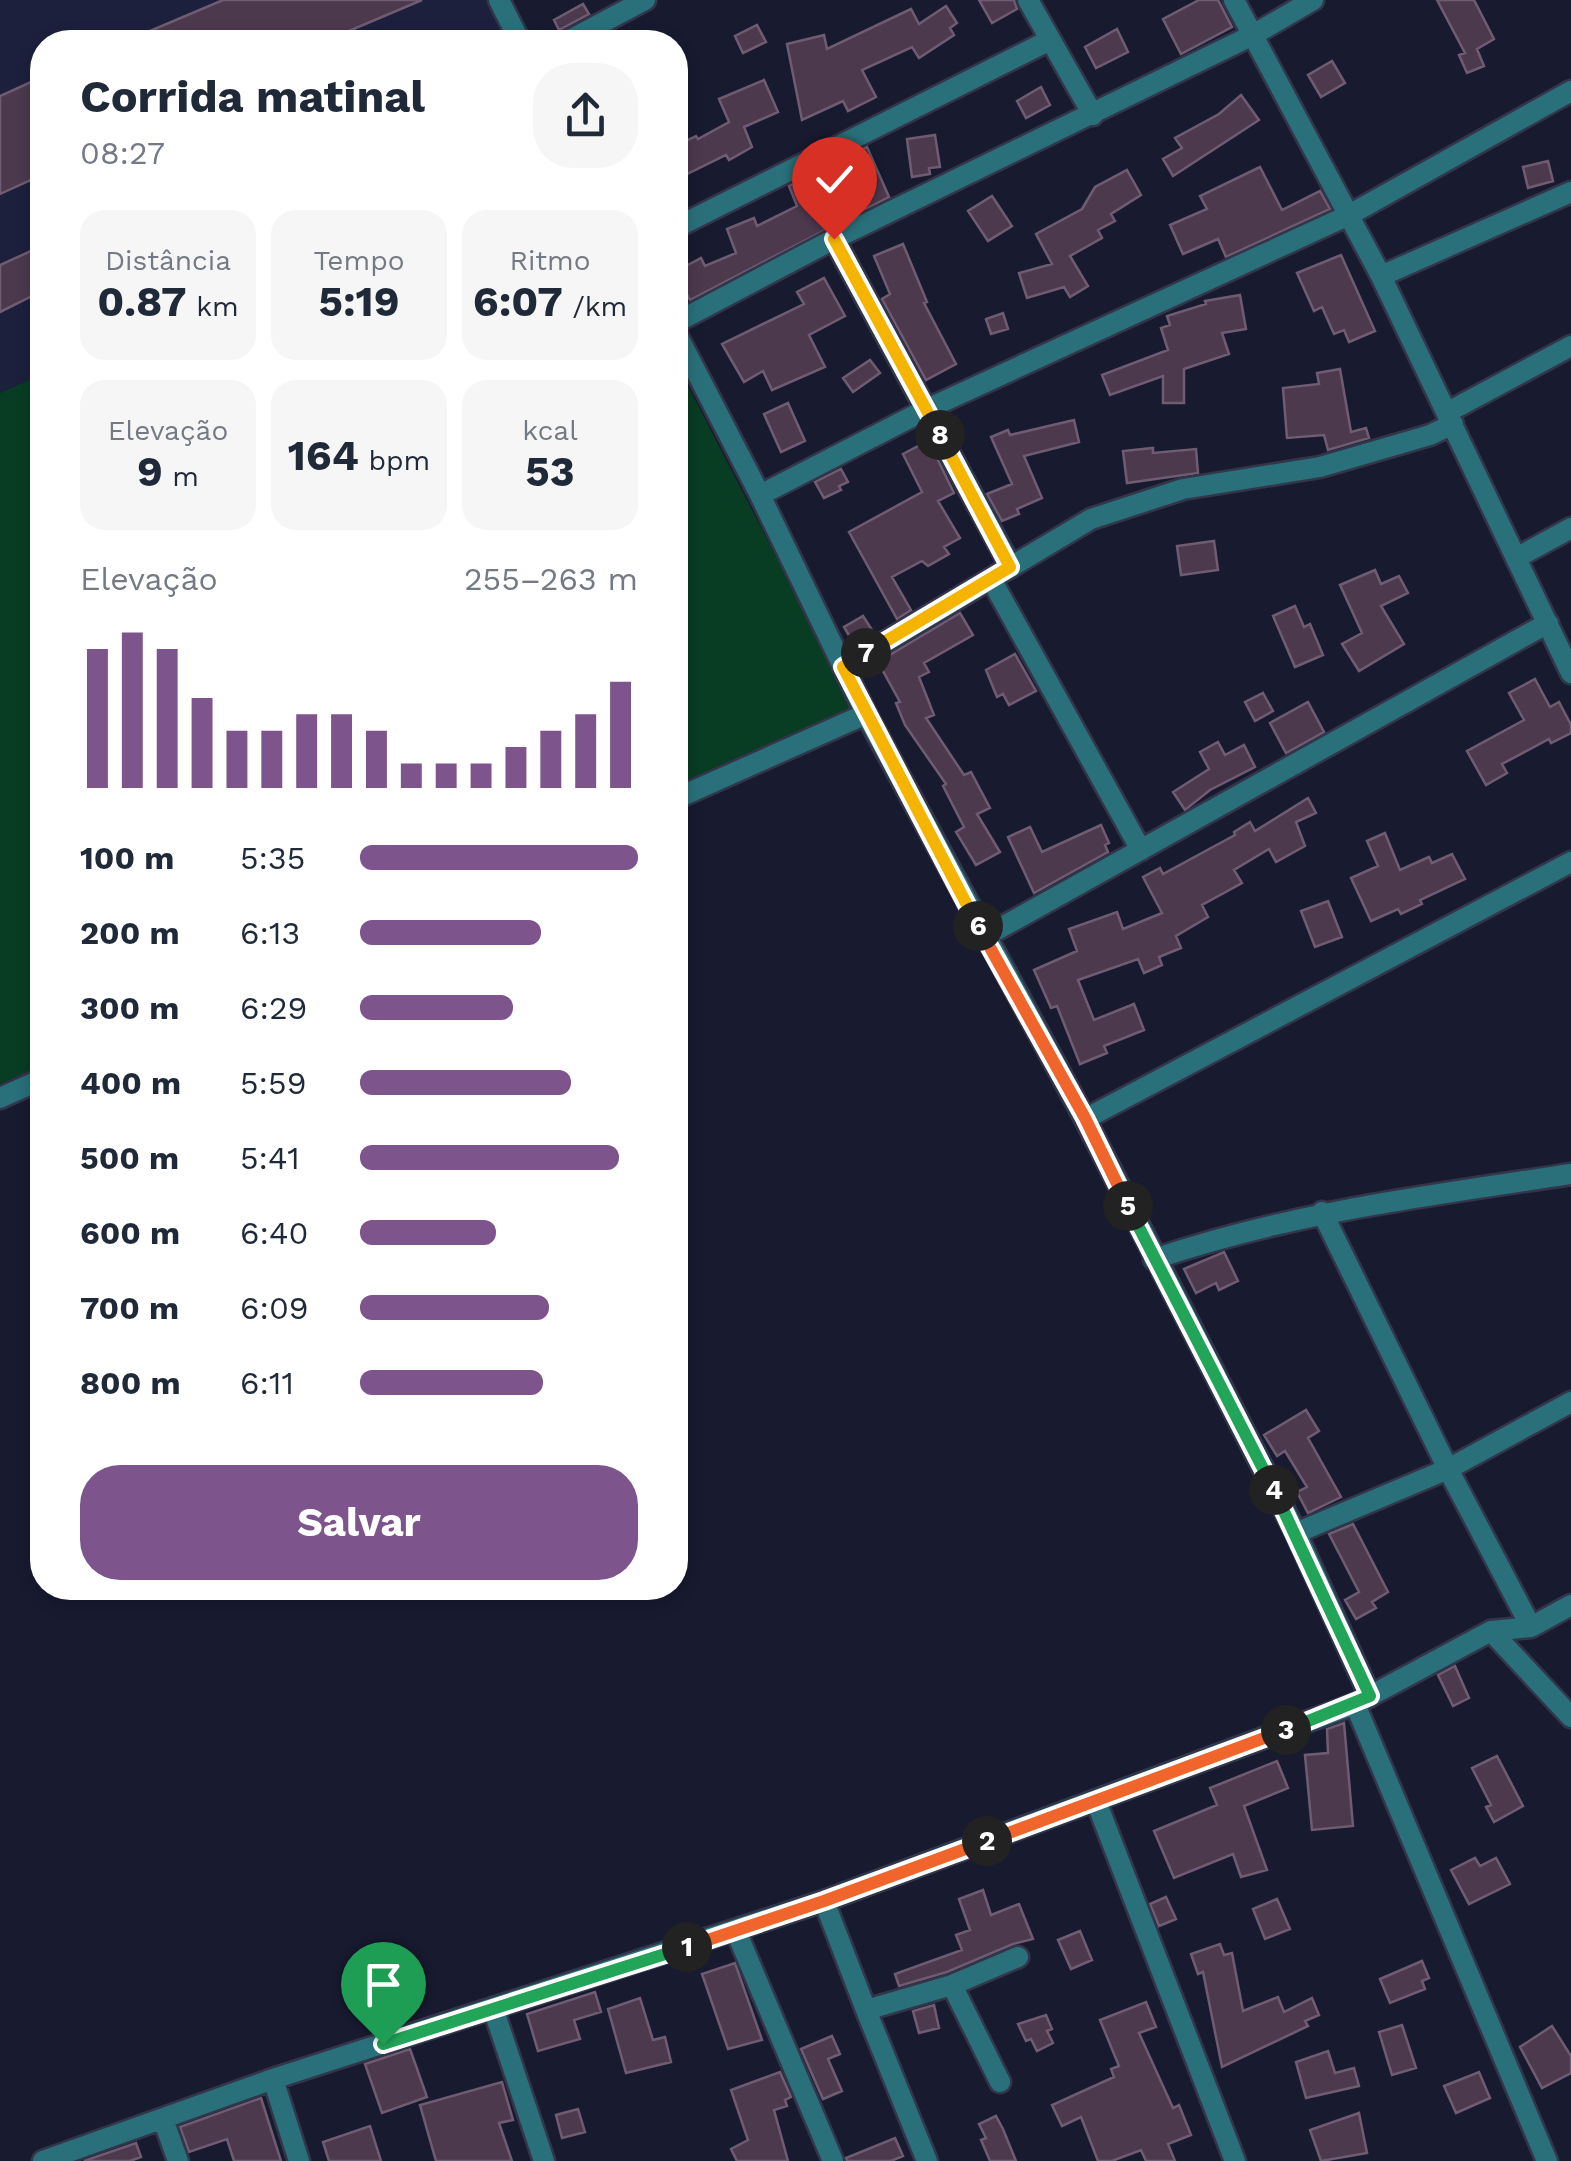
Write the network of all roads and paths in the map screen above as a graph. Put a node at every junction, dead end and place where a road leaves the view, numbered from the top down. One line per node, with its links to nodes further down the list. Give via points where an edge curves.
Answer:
1 (499, 0): 6 (street)
2 (646, 0): 7 (street)
3 (1028, 0): 9 (street)
4 (1234, 0): 8 (street)
5 (1313, 0): 8 (street)
6 (514, 30)
7 (589, 30)
8 (1253, 35): 11 (street); 13 (street)
9 (1050, 40): 11 (street); 14 (street)
10 (1571, 91): 13 (street)
11 (1093, 115): 15 (street)
12 (1571, 192): 16 (street)
13 (1349, 215): 16 (street); 20 (street)
14 (688, 221)
15 (834, 239): 17 (street); 20 (street)
16 (1380, 276): 21 (street)
17 (688, 316)
18 (1571, 346): 21 (street)
19 (688, 357): 22 (street)
20 (926, 410): 22 (street); 25 (street)
21 (1451, 418): 24 (street); 25 (street, via 1430,434 1320,467 1183,489 1091,519)
22 (760, 495): 28 (street)
23 (1571, 528): 24 (street)
24 (1516, 558): 27 (street)
25 (1010, 567): 26 (street)
26 (991, 579): 28 (street); 32 (street)
27 (1548, 623): 29 (street); 32 (street)
28 (843, 667): 30 (street)
29 (1571, 672)
30 (866, 714): 31 (street); 34 (street)
31 (688, 793)
32 (1141, 850): 34 (street)
33 (1571, 862): 37 (street)
34 (984, 938): 37 (street)
35 (30, 1085): 36 (street)
36 (0, 1098)
37 (1085, 1118): 40 (street)
38 (1571, 1174): 39 (street)
39 (1322, 1212): 40 (street); 42 (street)
40 (1154, 1259): 43 (street)
41 (1571, 1402): 42 (street)
42 (1448, 1469): 43 (street); 45 (street)
43 (1296, 1533): 47 (street)
44 (1571, 1604): 45 (street)
45 (1531, 1627): 46 (street)
46 (1491, 1631): 47 (street); 48 (street)
47 (1363, 1700): 49 (street); 66 (street)
48 (1571, 1717)
49 (1096, 1801): 50 (street); 65 (street)
50 (824, 1901): 51 (street); 55 (street)
51 (736, 1931): 54 (street); 63 (street)
52 (1018, 1957): 53 (street)
53 (952, 1985): 55 (street); 57 (street)
54 (493, 2008): 56 (street); 62 (street)
55 (866, 2010): 64 (street)
56 (274, 2078): 58 (street); 61 (street)
57 (1000, 2082)
58 (162, 2119): 59 (street); 60 (street)
59 (43, 2161)
60 (178, 2161)
61 (299, 2161)
62 (544, 2161)
63 (833, 2161)
64 (927, 2161)
65 (1235, 2161)
66 (1548, 2161)

